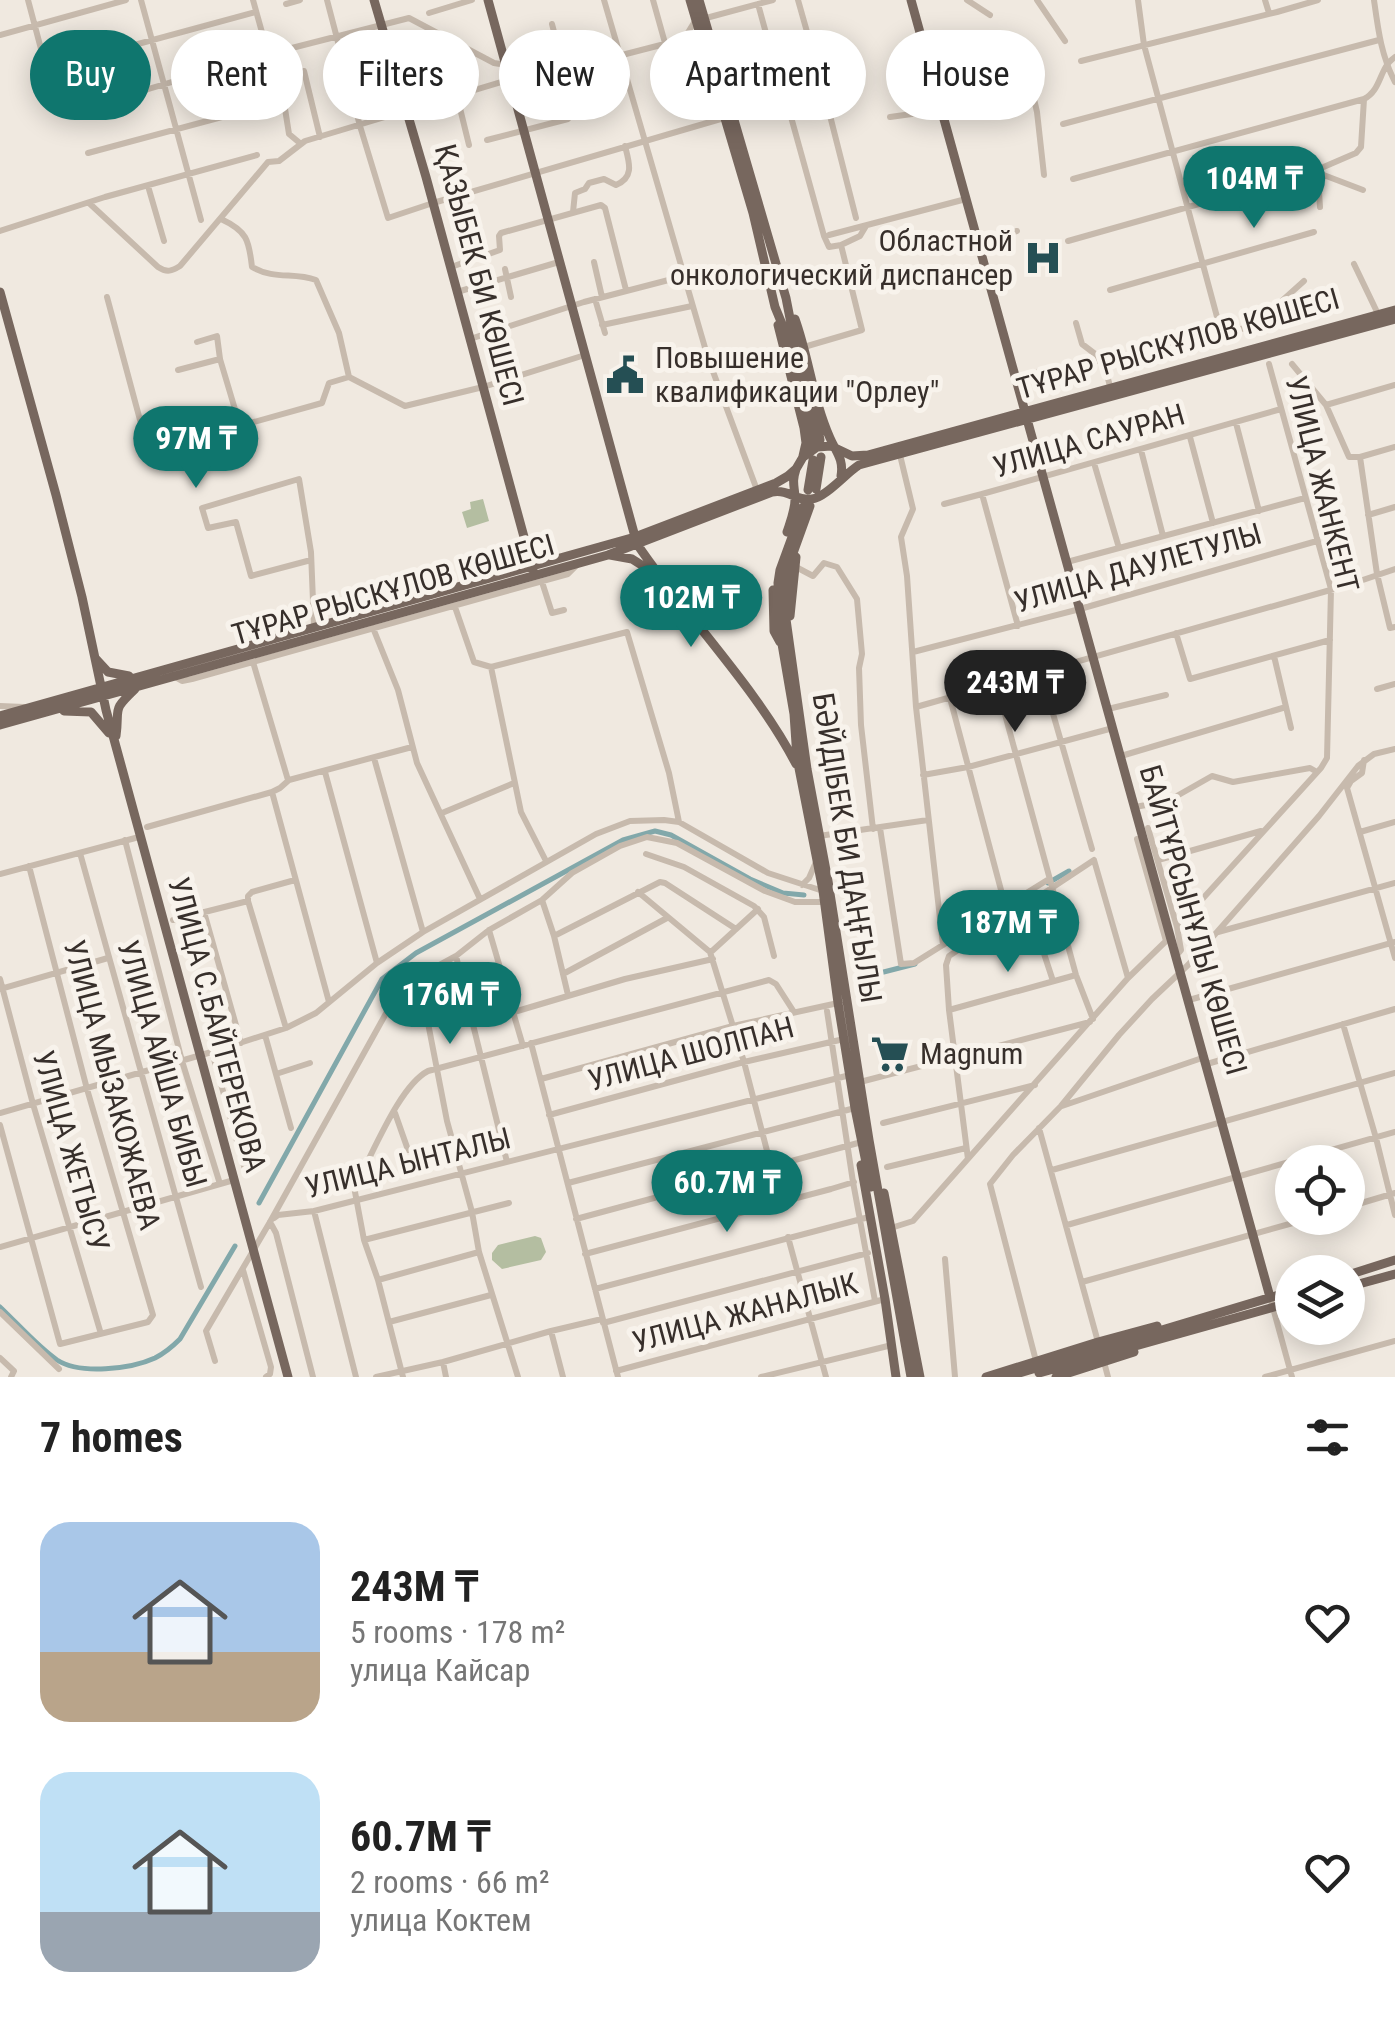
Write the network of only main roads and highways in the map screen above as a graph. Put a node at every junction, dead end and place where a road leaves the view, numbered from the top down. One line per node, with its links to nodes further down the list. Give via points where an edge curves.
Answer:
1 (374, 0): 26 (main road, ҚАЗЫБЕК БИ КӨШЕСІ)
2 (488, 0): 27 (main road)
3 (690, 0): 6 (main road)
4 (699, 0): 6 (main road)
5 (911, 0): 15 (main road, БАЙТҰРСЫНҰЛЫ КӨШЕСІ)
6 (702, 22): 7 (main road); 10 (main road)
7 (702, 30)
8 (726, 120): 11 (main road)
9 (0, 292): 35 (main road, УЛИЦА С.БАЙТЕРЕКОВА)
10 (786, 298): 11 (main road, via 814,406 816,442); 19 (main road)
11 (775, 308): 20 (main road)
12 (1395, 310): 14 (main road, ТҰРАР РЫСКҰЛОВ КӨШЕСІ)
13 (1395, 319): 14 (main road, ТҰРАР РЫСКҰЛОВ КӨШЕСІ)
14 (1318, 335): 16 (main road, ТҰРАР РЫСКҰЛОВ КӨШЕСІ)
15 (1019, 390): 16 (main road, БАЙТҰРСЫНҰЛЫ КӨШЕСІ); 17 (main road)
16 (1026, 416): 17 (main road, ТҰРАР РЫСКҰЛОВ КӨШЕСІ); 18 (main road, БАЙТҰРСЫНҰЛЫ КӨШЕСІ)
17 (1008, 421): 18 (main road); 19 (main road, ТҰРАР РЫСКҰЛОВ КӨШЕСІ, via 868,455); 22 (main road, via 860,465)
18 (1034, 444): 52 (main road, БАЙТҰРСЫНҰЛЫ КӨШЕСІ)
19 (837, 450): 20 (main road, ТҰРАР РЫСКҰЛОВ КӨШЕСІ, via 817,447); 22 (main road)
20 (812, 458): 21 (main road); 23 (main road)
21 (796, 470): 24 (main road); 27 (main road)
22 (840, 478): 23 (main road)
23 (816, 490): 24 (main road, ТҰРАР РЫСКҰЛОВ КӨШЕСІ, via 812,499); 34 (main road, via 796,555)
24 (795, 496): 27 (main road, ТҰРАР РЫСКҰЛОВ КӨШЕСІ, via 772,492); 34 (main road, via 773,582 774,631)
25 (807, 507): 34 (main road, БӘЙДІБЕК БИ ДАҢҒЫЛЫ, via 780,570)
26 (526, 539): 29 (main road, via 541,555); 30 (main road, via 517,564); 31 (main road, ҚАЗЫБЕК БИ КӨШЕСІ)
27 (636, 540): 28 (main road, ТҰРАР РЫСКҰЛОВ КӨШЕСІ); 29 (main road, ТҰРАР РЫСКҰЛОВ КӨШЕСІ); 32 (main road)
28 (608, 555): 31 (main road, ТҰРАР РЫСКҰЛОВ КӨШЕСІ); 32 (main road, via 632,558)
29 (563, 556): 31 (main road, ТҰРАР РЫСКҰЛОВ КӨШЕСІ)
30 (497, 575): 31 (main road); 33 (main road, via 314,626)
31 (536, 576): 33 (main road, ТҰРАР РЫСКҰЛОВ КӨШЕСІ, via 442,607)
32 (660, 577): 43 (main road)
33 (302, 635): 36 (main road); 36 (main road, ТҰРАР РЫСКҰЛОВ КӨШЕСІ, via 175,677)
34 (785, 642): 42 (main road, БӘЙДІБЕК БИ ДАҢҒЫЛЫ); 46 (main road, БӘЙДІБЕК БИ ДАҢҒЫЛЫ, via 860,1082)
35 (95, 660): 36 (main road); 37 (main road, УЛИЦА С.БАЙТЕРЕКОВА); 38 (main road, via 93,680)
36 (137, 682): 37 (main road, ТҰРАР РЫСКҰЛОВ КӨШЕСІ); 44 (main road, via 116,712)
37 (101, 692): 38 (main road); 39 (main road, ТҰРАР РЫСКҰЛОВ КӨШЕСІ); 44 (main road, УЛИЦА С.БАЙТЕРЕКОВА)
38 (81, 693): 40 (main road)
39 (57, 709): 41 (main road, ТҰРАР РЫСКҰЛОВ КӨШЕСІ); 44 (main road, via 92,712)
40 (0, 716)
41 (0, 728)
42 (795, 729): 43 (main road); 45 (main road, БӘЙДІБЕК БИ ДАҢҒЫЛЫ)
43 (779, 731): 45 (main road)
44 (114, 741): 54 (main road, УЛИЦА С.БАЙТЕРЕКОВА)
45 (800, 771): 46 (main road, БӘЙДІБЕК БИ ДАҢҒЫЛЫ)
46 (859, 1142): 55 (main road, via 858,1180); 56 (main road); 57 (main road, via 880,1175)
47 (1395, 1260): 48 (main road)
48 (1365, 1269)
49 (1395, 1274): 50 (main road)
50 (1365, 1282)
51 (1275, 1300): 52 (main road)
52 (1272, 1302): 53 (main road)
53 (1176, 1331): 58 (main road, via 1147,1328); 59 (main road); 60 (main road); 61 (main road, via 1157,1346)
54 (288, 1377)
55 (896, 1377)
56 (908, 1377)
57 (920, 1377)
58 (986, 1377)
59 (1006, 1377)
60 (1027, 1377)
61 (1056, 1377)

